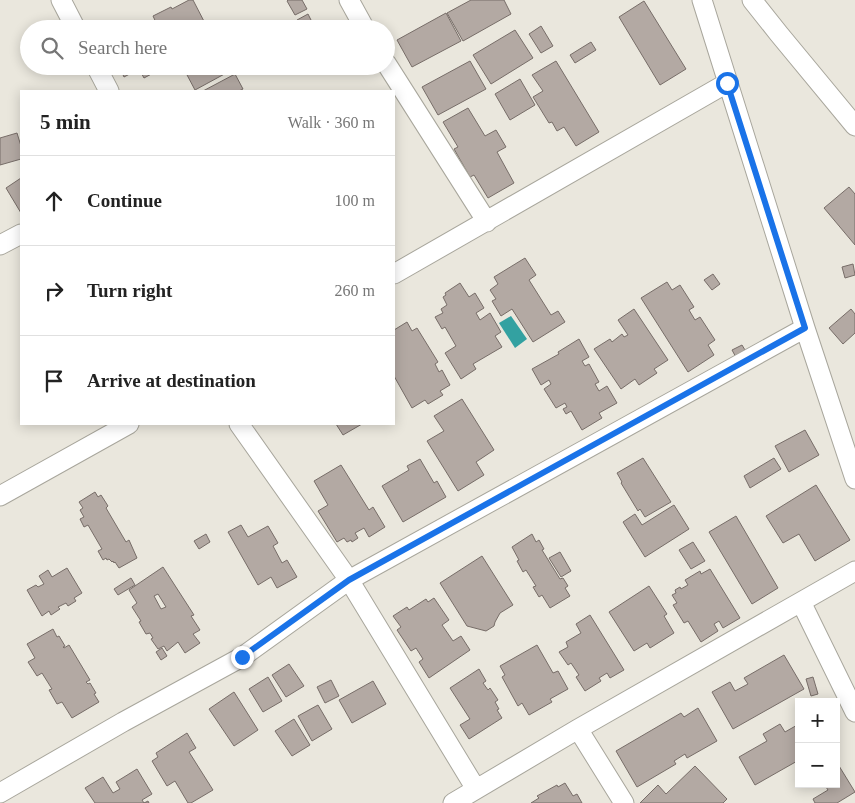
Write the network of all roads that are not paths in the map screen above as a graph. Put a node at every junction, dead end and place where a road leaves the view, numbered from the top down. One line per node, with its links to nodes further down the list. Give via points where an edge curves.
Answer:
1 (61, 0): 5 (street)
2 (349, 0): 6 (street)
3 (702, 0): 9 (street)
4 (752, 0): 11 (street)
5 (71, 20)
6 (360, 20)
7 (101, 75): 10 (street)
8 (394, 75): 12 (street)
9 (727, 83): 12 (street); 16 (street)
10 (108, 90)
11 (855, 126)
12 (487, 222): 15 (street)
13 (20, 235): 14 (street)
14 (0, 245)
15 (395, 273)
16 (805, 328): 19 (street); 22 (street)
17 (127, 425): 20 (street)
18 (240, 425): 22 (street)
19 (855, 479)
20 (0, 496)
21 (855, 571): 23 (street)
22 (349, 580): 26 (street); 27 (street, via 242,657)
23 (801, 602): 24 (street); 25 (street)
24 (855, 712)
25 (578, 729): 26 (street); 29 (street)
26 (476, 789): 28 (street)
27 (0, 792)
28 (453, 803)
29 (624, 803)

